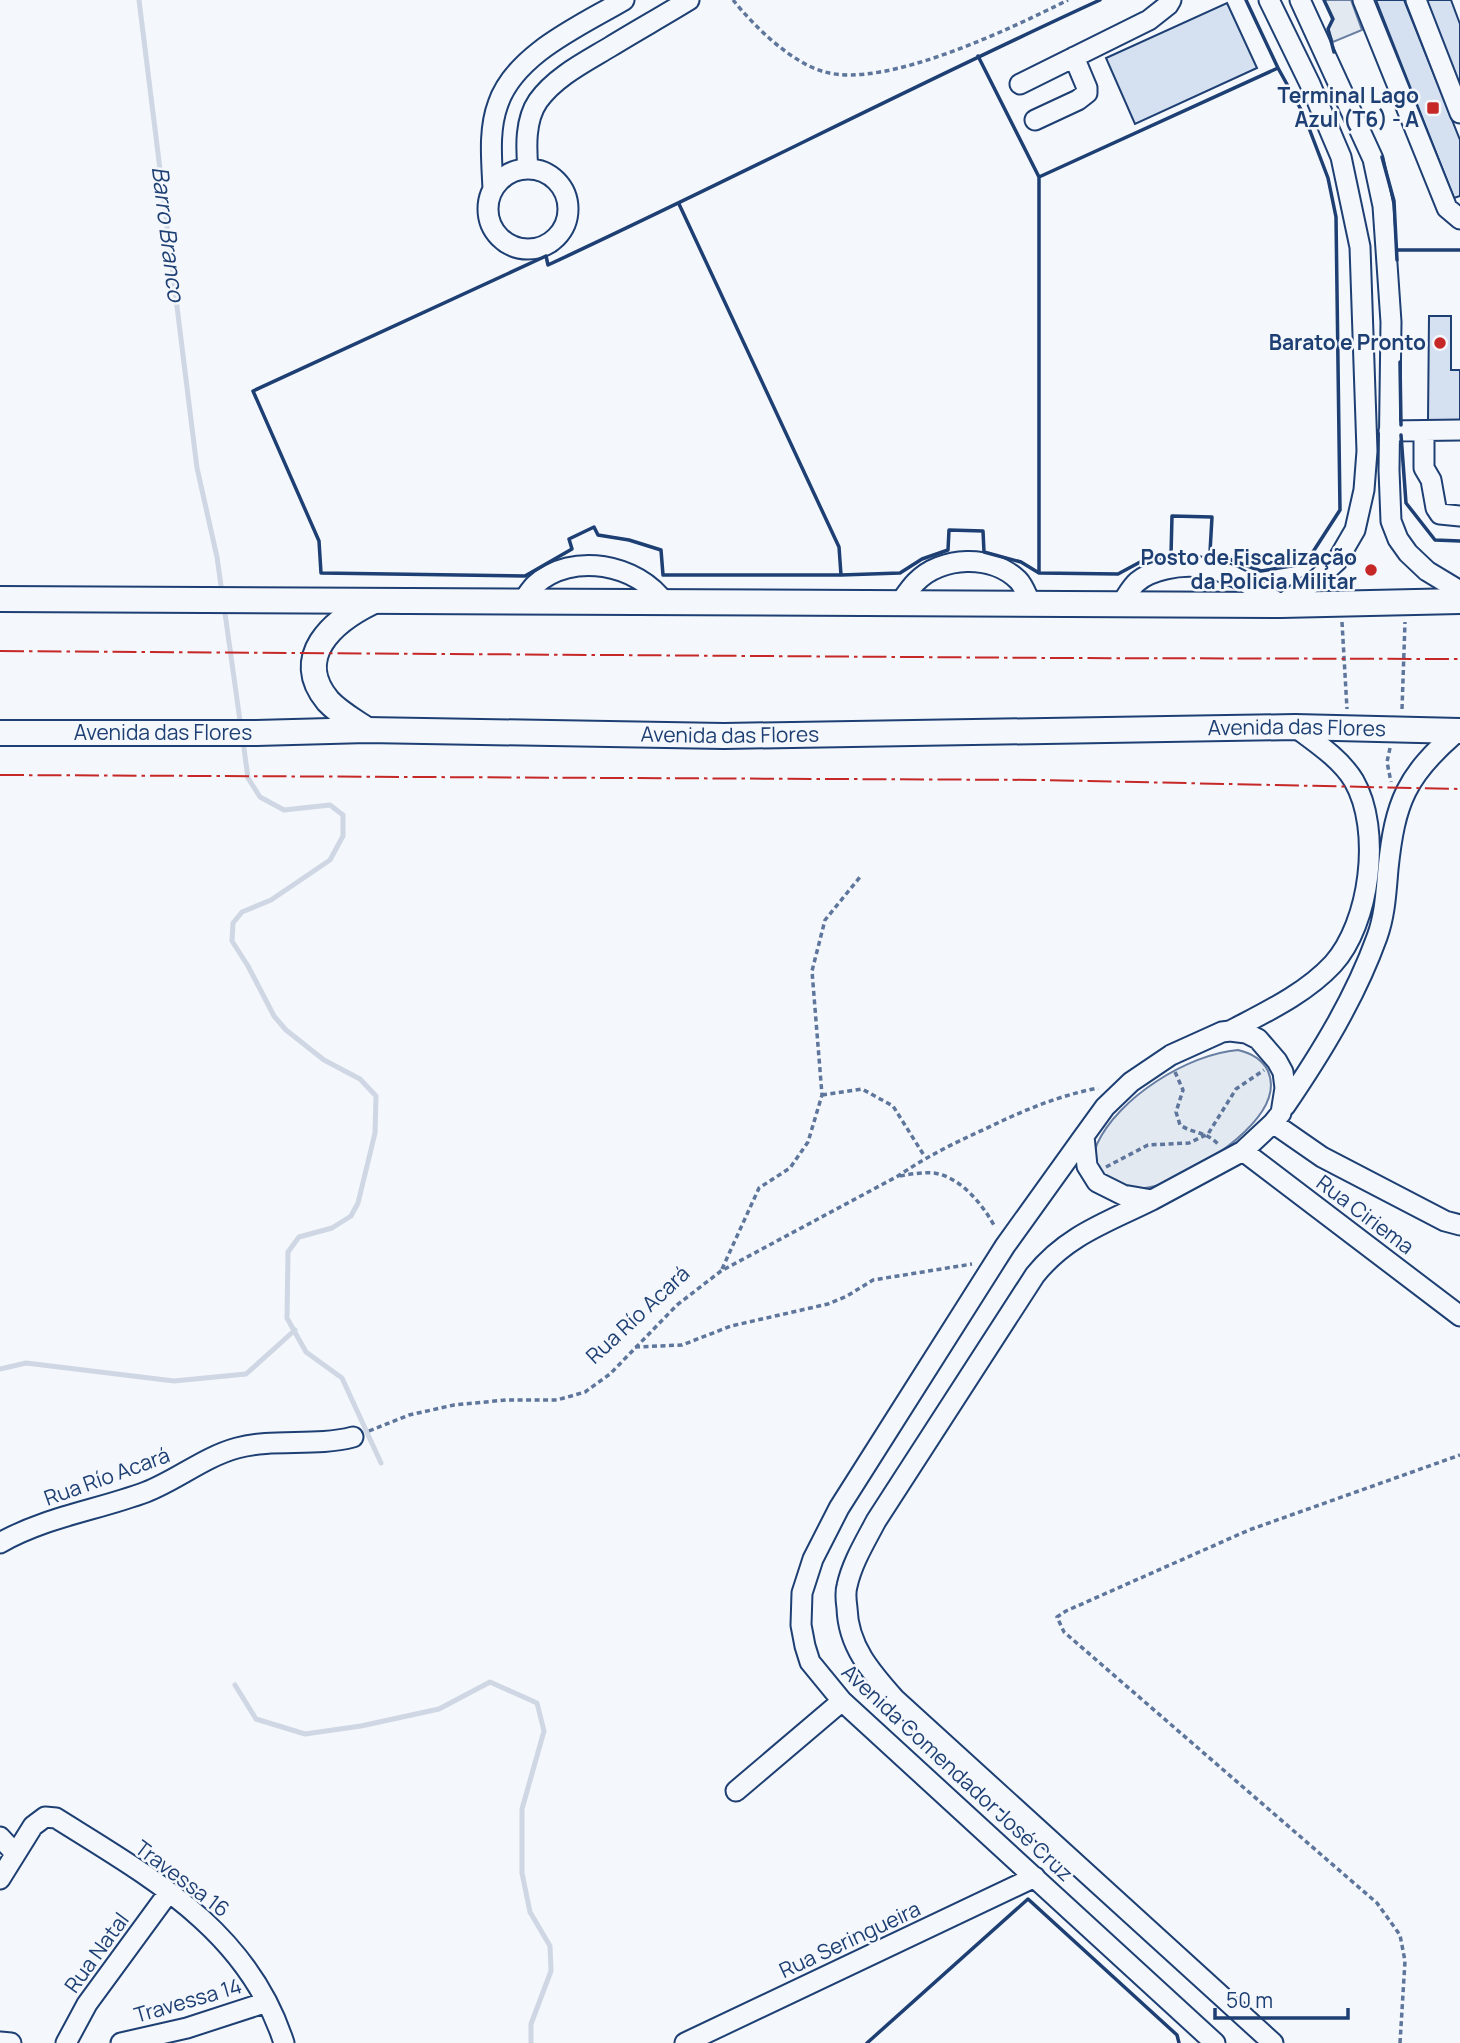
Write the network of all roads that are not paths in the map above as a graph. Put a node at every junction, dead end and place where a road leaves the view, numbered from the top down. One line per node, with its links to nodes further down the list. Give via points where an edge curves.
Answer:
1 (624, 0): 13 (street, via 521,65 508,81 493,124)
2 (689, 0): 12 (street, via 549,88 530,118)
3 (1171, 0): 8 (street, via 1149,20)
4 (1269, 0): 28 (street, via 1341,157 1360,247 1367,451 1355,530 1337,561)
5 (1300, 0): 16 (street, via 1373,159 1378,180 1391,322)
6 (1363, 0): 14 (street, via 1447,208)
7 (1416, 0): 10 (street)
8 (1073, 57): 9 (street); 11 (street, via 1087,93)
9 (1020, 84)
10 (1460, 113)
11 (1035, 120)
12 (528, 169): 13 (street, via 508,175); 13 (street, via 551,176 565,195 567,219 554,240 531,249 508,244 488,214)
13 (493, 190)
14 (1460, 219)
15 (1460, 430): 17 (street)
16 (1389, 431): 17 (street); 19 (street, via 1391,522 1398,539 1427,571)
17 (1424, 431): 18 (street, via 1424,468 1436,508 1440,514)
18 (1460, 516)
19 (1460, 591)
20 (0, 599): 22 (main road)
21 (1460, 601): 28 (main road)
22 (373, 602): 23 (main road); 30 (main road, via 328,632 314,663 319,688 329,702)
23 (522, 603): 24 (main road); 24 (street, via 535,585 548,577 592,566 634,575 657,591)
24 (665, 603): 25 (main road)
25 (899, 604): 26 (main road); 26 (street, via 927,573 965,562 988,564 1010,574 1020,581)
26 (1031, 604): 27 (main road)
27 (1121, 604): 28 (main road); 28 (street, via 1142,579 1189,565 1233,575)
28 (1281, 606)
29 (1295, 727): 30 (main road, Avenida das Flores, via 724,736); 31 (main road, Avenida das Flores); 33 (street, via 1353,780 1363,803 1369,853 1361,909 1352,935 1311,984)
30 (367, 730): 32 (main road, Avenida das Flores)
31 (1459, 731): 34 (street, via 1430,757 1404,796 1396,816 1377,936 1326,1044)
32 (0, 733)
33 (1230, 1031): 34 (street, via 1258,1039 1283,1072 1285,1088); 35 (street, Avenida Comendador José Cruz, via 1171,1055 1131,1082)
34 (1277, 1118): 36 (street, Avenida Comendador José Cruz); 38 (street, via 1322,1157)
35 (1084, 1136): 37 (street, via 1091,1176 1109,1190); 42 (street, Avenida Comendador José Cruz, via 1000,1253 839,1508 813,1559 802,1593 803,1635 810,1662)
36 (1238, 1154): 37 (street, Avenida Comendador José Cruz); 39 (street, Rua Ciriema)
37 (1152, 1200): 57 (street, Avenida Comendador José Cruz, via 1087,1230 1035,1275 876,1521 846,1588 847,1619 855,1648 894,1699)
38 (1455, 1220)
39 (1460, 1316)
40 (353, 1437): 41 (street, Rua Río Acará, via 318,1444 239,1447 145,1492)
41 (0, 1543)
42 (842, 1701): 43 (street); 46 (street, Avenida Comendador José Cruz)
43 (736, 1791)
44 (0, 1837): 45 (street)
45 (15, 1853): 47 (street); 48 (street, Travessa 16, via 33,1826 45,1816 56,1818)
46 (1035, 1877): 50 (street, Avenida Comendador José Cruz); 56 (street, Rua Seringueira)
47 (0, 1879)
48 (169, 1892): 49 (street, Travessa 16, via 222,1936); 53 (street, Rua Natal, via 87,2004)
49 (267, 2002): 54 (street, Travessa 14); 55 (street, Travessa 16)
50 (1209, 2040)
51 (0, 2042): 52 (street)
52 (11, 2043)
53 (66, 2043)
54 (121, 2043)
55 (284, 2043)
56 (685, 2043)
57 (1273, 2043)

